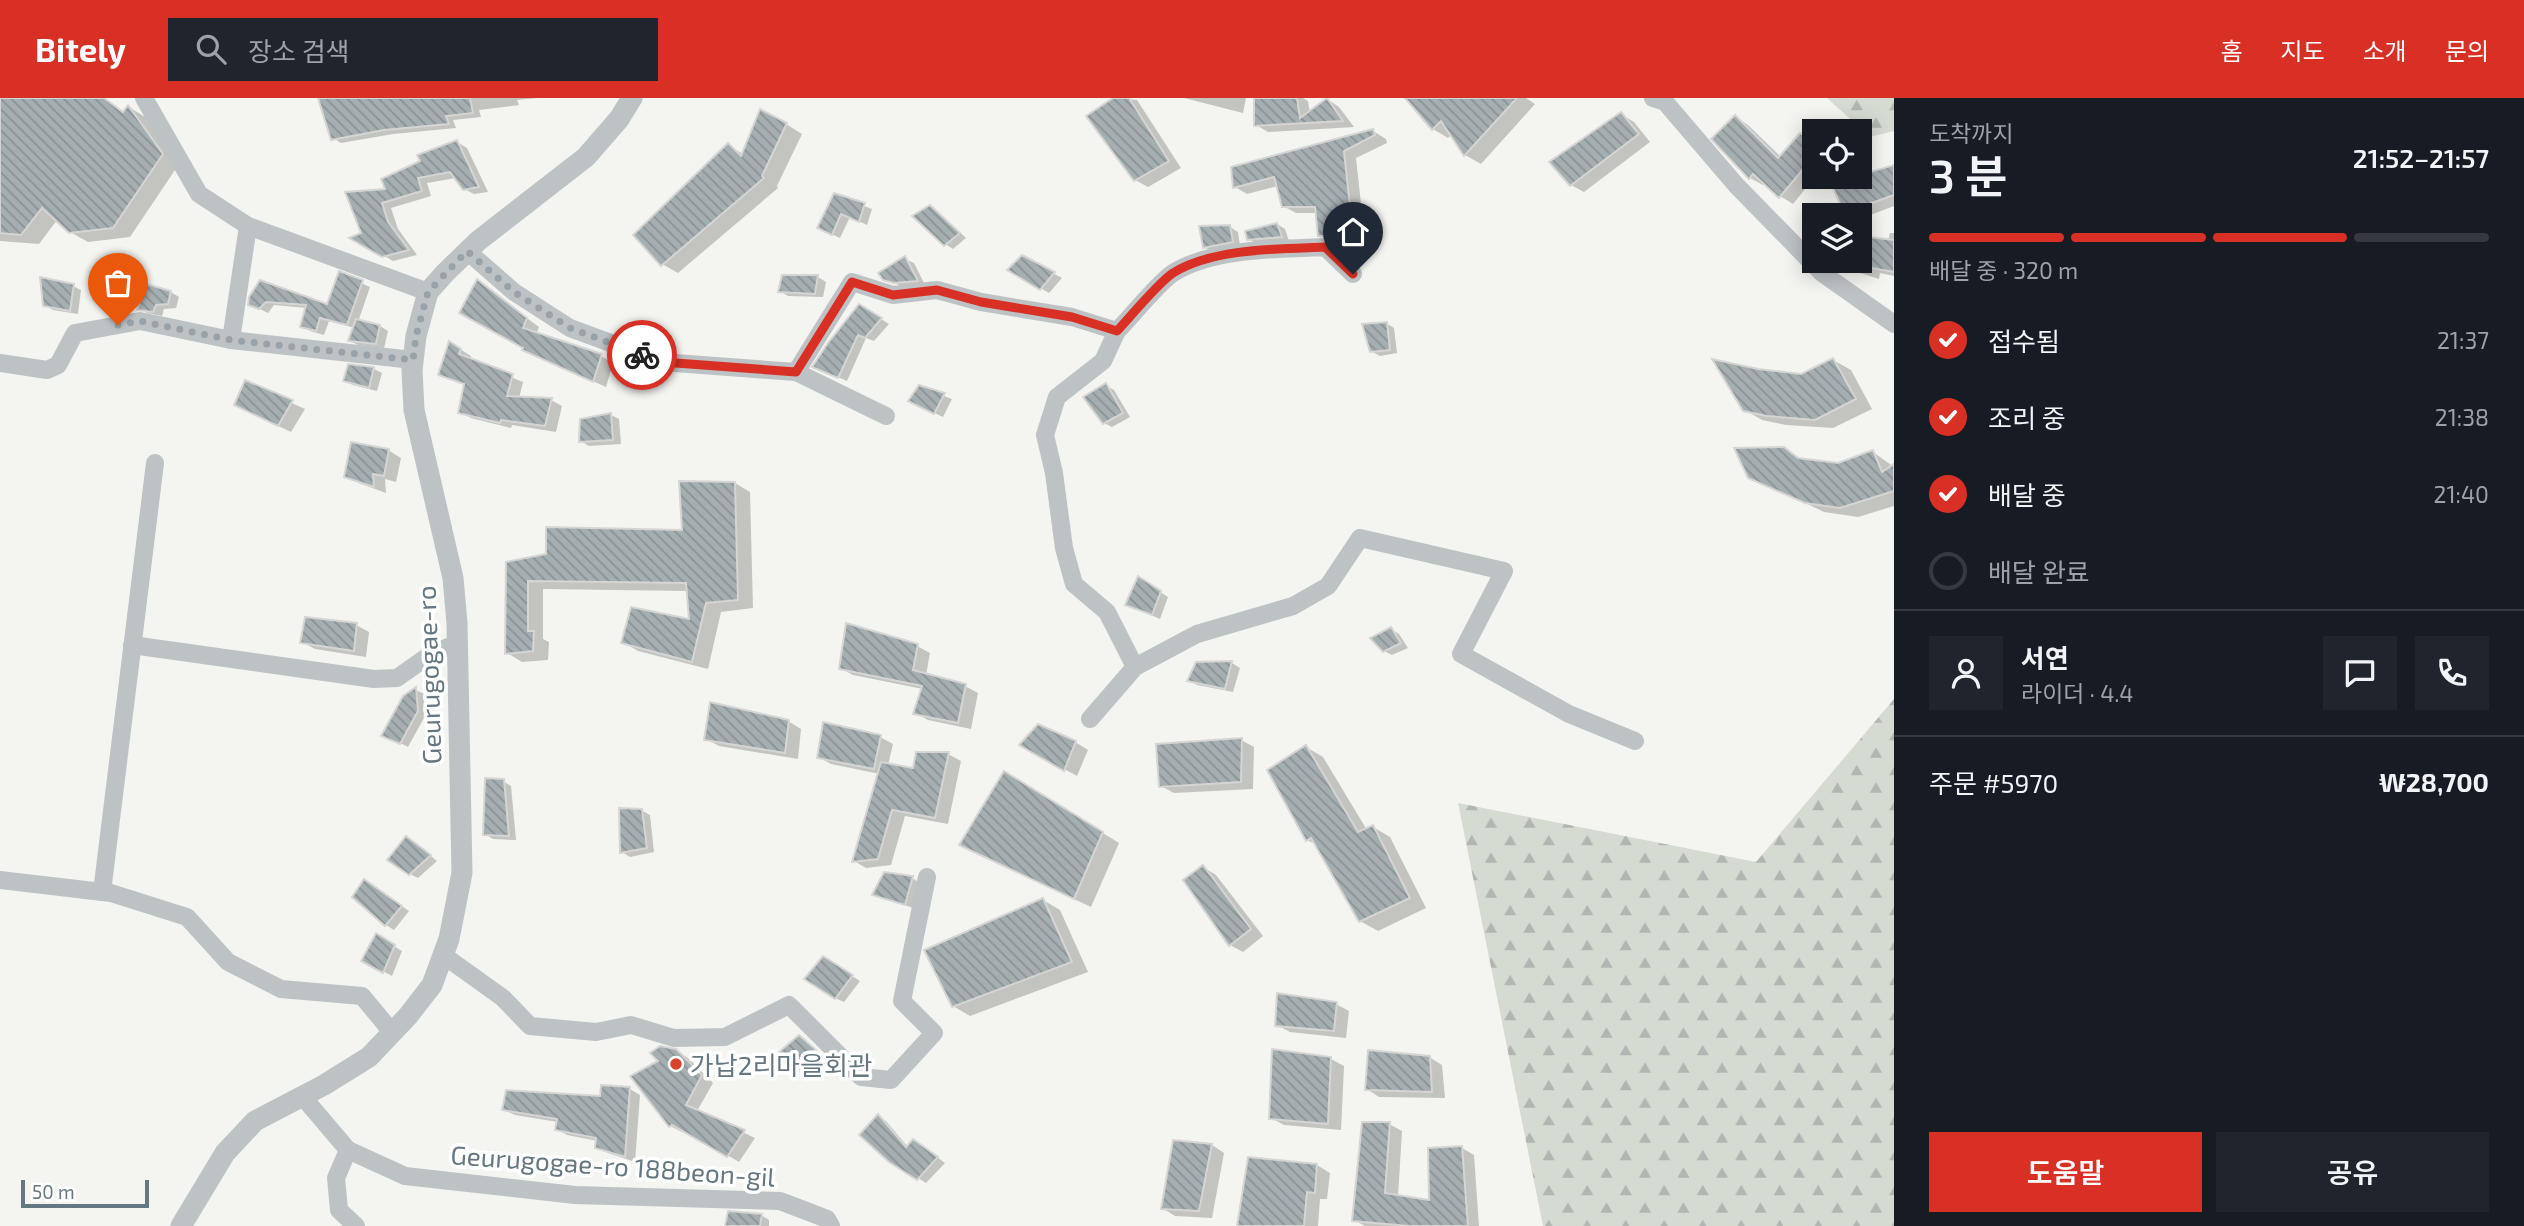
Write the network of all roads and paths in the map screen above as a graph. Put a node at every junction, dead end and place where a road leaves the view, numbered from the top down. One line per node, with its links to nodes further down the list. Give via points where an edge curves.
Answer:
1 (144, 98): 4 (street, via 200,194)
2 (632, 98): 5 (street, Geurugogae-ro, via 586,157)
3 (1653, 98): 8 (street, via 1665,103 1736,186 1822,273)
4 (248, 226): 7 (street); 10 (street)
5 (467, 251): 7 (street, Geurugogae-ro); 13 (street, via 514,292 570,328 662,362)
6 (1353, 274): 9 (street, via 1325,247 1207,258 1172,274)
7 (428, 292): 11 (street, Geurugogae-ro)
8 (1894, 324)
9 (1117, 331): 13 (street, via 1072,317 937,290 893,295 852,282); 18 (street, via 1103,362 1057,397 1045,435 1074,584 1107,612)
10 (231, 340): 11 (street); 12 (street, via 140,321 75,333 58,365 47,370)
11 (413, 360): 16 (street, Geurugogae-ro, via 414,410 453,578)
12 (0, 363)
13 (796, 372): 14 (street)
14 (886, 416)
15 (155, 463): 17 (street)
16 (458, 643): 17 (street, via 431,654 397,678 374,679); 24 (street, Geurugogae-ro, via 462,873)
17 (132, 645): 23 (street)
18 (1135, 667): 19 (street); 20 (street, via 1197,635 1293,606 1328,586 1360,538 1504,571 1461,654 1569,714)
19 (1090, 719)
20 (1635, 741)
21 (927, 877): 24 (street, via 902,1001 934,1033 891,1080 860,1077 789,1006 725,1037 674,1038 631,1025 596,1032 530,1026 503,998)
22 (0, 880): 23 (street)
23 (102, 892): 25 (street, via 187,917 228,962 281,989 362,996)
24 (443, 955): 25 (street, Geurugogae-ro, via 432,985)
25 (391, 1031): 26 (street, Geurugogae-ro, via 369,1057)
26 (303, 1097): 27 (street, Geurugogae-ro 188beon-gil); 28 (street, Geurugogae-ro, via 254,1121 225,1153)
27 (348, 1150): 29 (street, via 336,1178 338,1210); 30 (street, Geurugogae-ro 188beon-gil, via 405,1176 575,1195 780,1201 827,1219)
28 (181, 1226)
29 (356, 1226)
30 (831, 1226)

